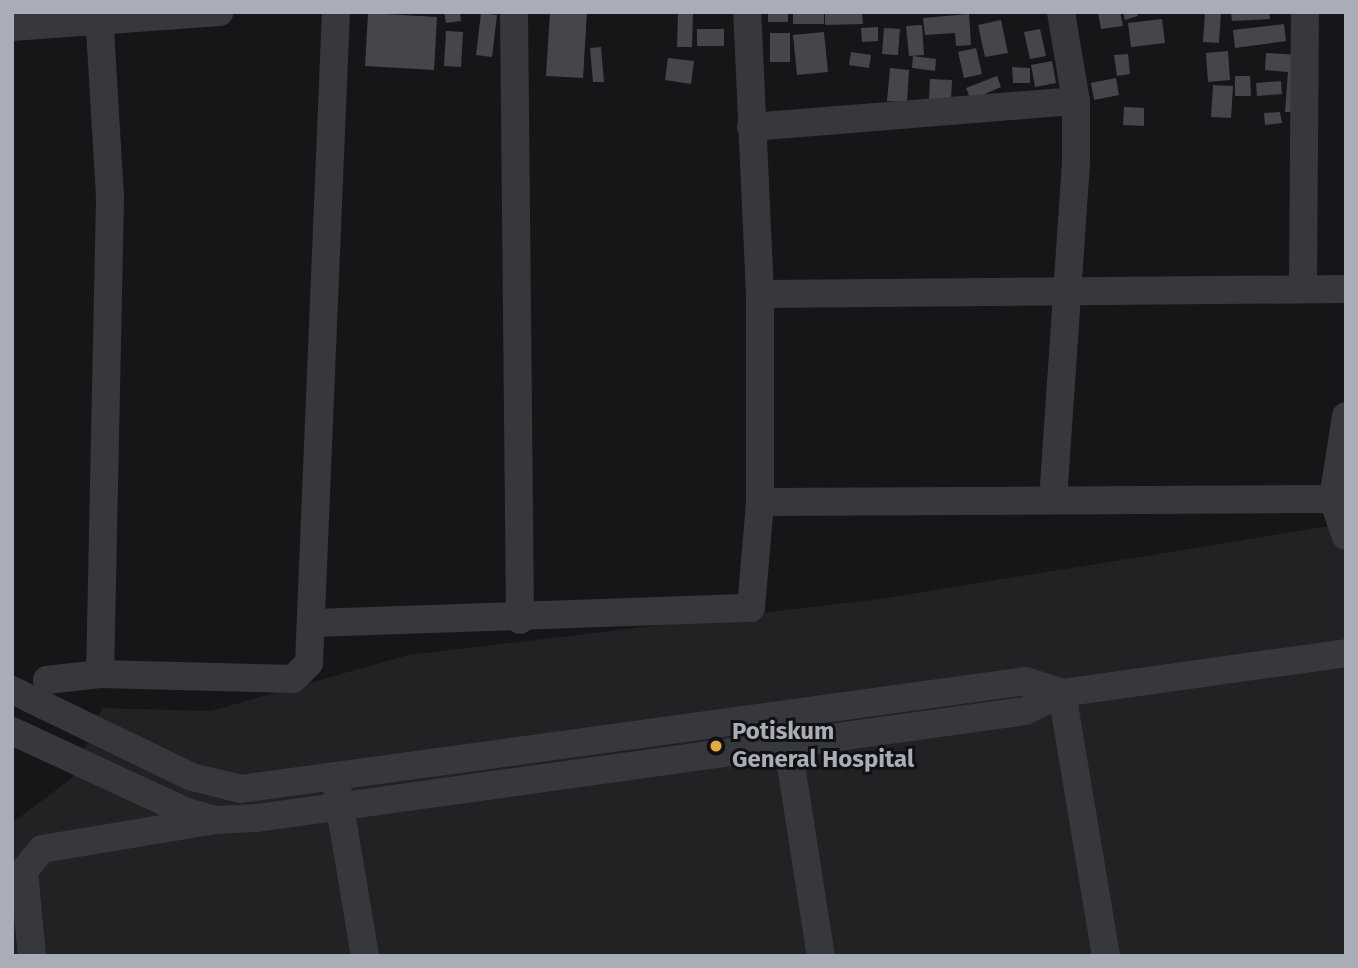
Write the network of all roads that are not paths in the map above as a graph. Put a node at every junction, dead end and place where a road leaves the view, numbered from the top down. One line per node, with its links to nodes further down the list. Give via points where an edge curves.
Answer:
1 (219, 12): 7 (street)
2 (336, 12): 21 (street)
3 (514, 12): 20 (street)
4 (747, 12): 10 (street)
5 (1061, 12): 9 (street)
6 (1305, 12): 11 (street)
7 (100, 16): 8 (street); 23 (street, via 110,199)
8 (12, 27)
9 (1076, 101): 10 (street); 13 (street)
10 (751, 127): 14 (street)
11 (1303, 288): 12 (street); 13 (street)
12 (1346, 289)
13 (1072, 290): 14 (street); 17 (street)
14 (760, 294): 18 (street)
15 (1346, 416): 16 (street)
16 (1334, 499): 17 (street); 19 (street)
17 (1053, 500): 18 (street)
18 (760, 502): 20 (street, via 751,608)
19 (1346, 536)
20 (520, 620): 21 (street)
21 (314, 623): 23 (street, via 309,663 293,679)
22 (1346, 653): 26 (street)
23 (100, 674): 24 (street)
24 (47, 680)
25 (12, 690): 31 (street)
26 (1062, 693): 27 (street, via 1026,681); 29 (street, via 1025,711); 37 (street)
27 (783, 714): 29 (street); 30 (street)
28 (12, 732): 33 (street)
29 (788, 744): 32 (street); 36 (street)
30 (335, 776): 31 (street, via 241,789); 32 (street)
31 (206, 780): 33 (street)
32 (340, 806): 33 (street, via 216,820); 35 (street)
33 (179, 818): 34 (street, via 42,849 24,871)
34 (32, 956)
35 (365, 956)
36 (821, 956)
37 (1106, 956)

